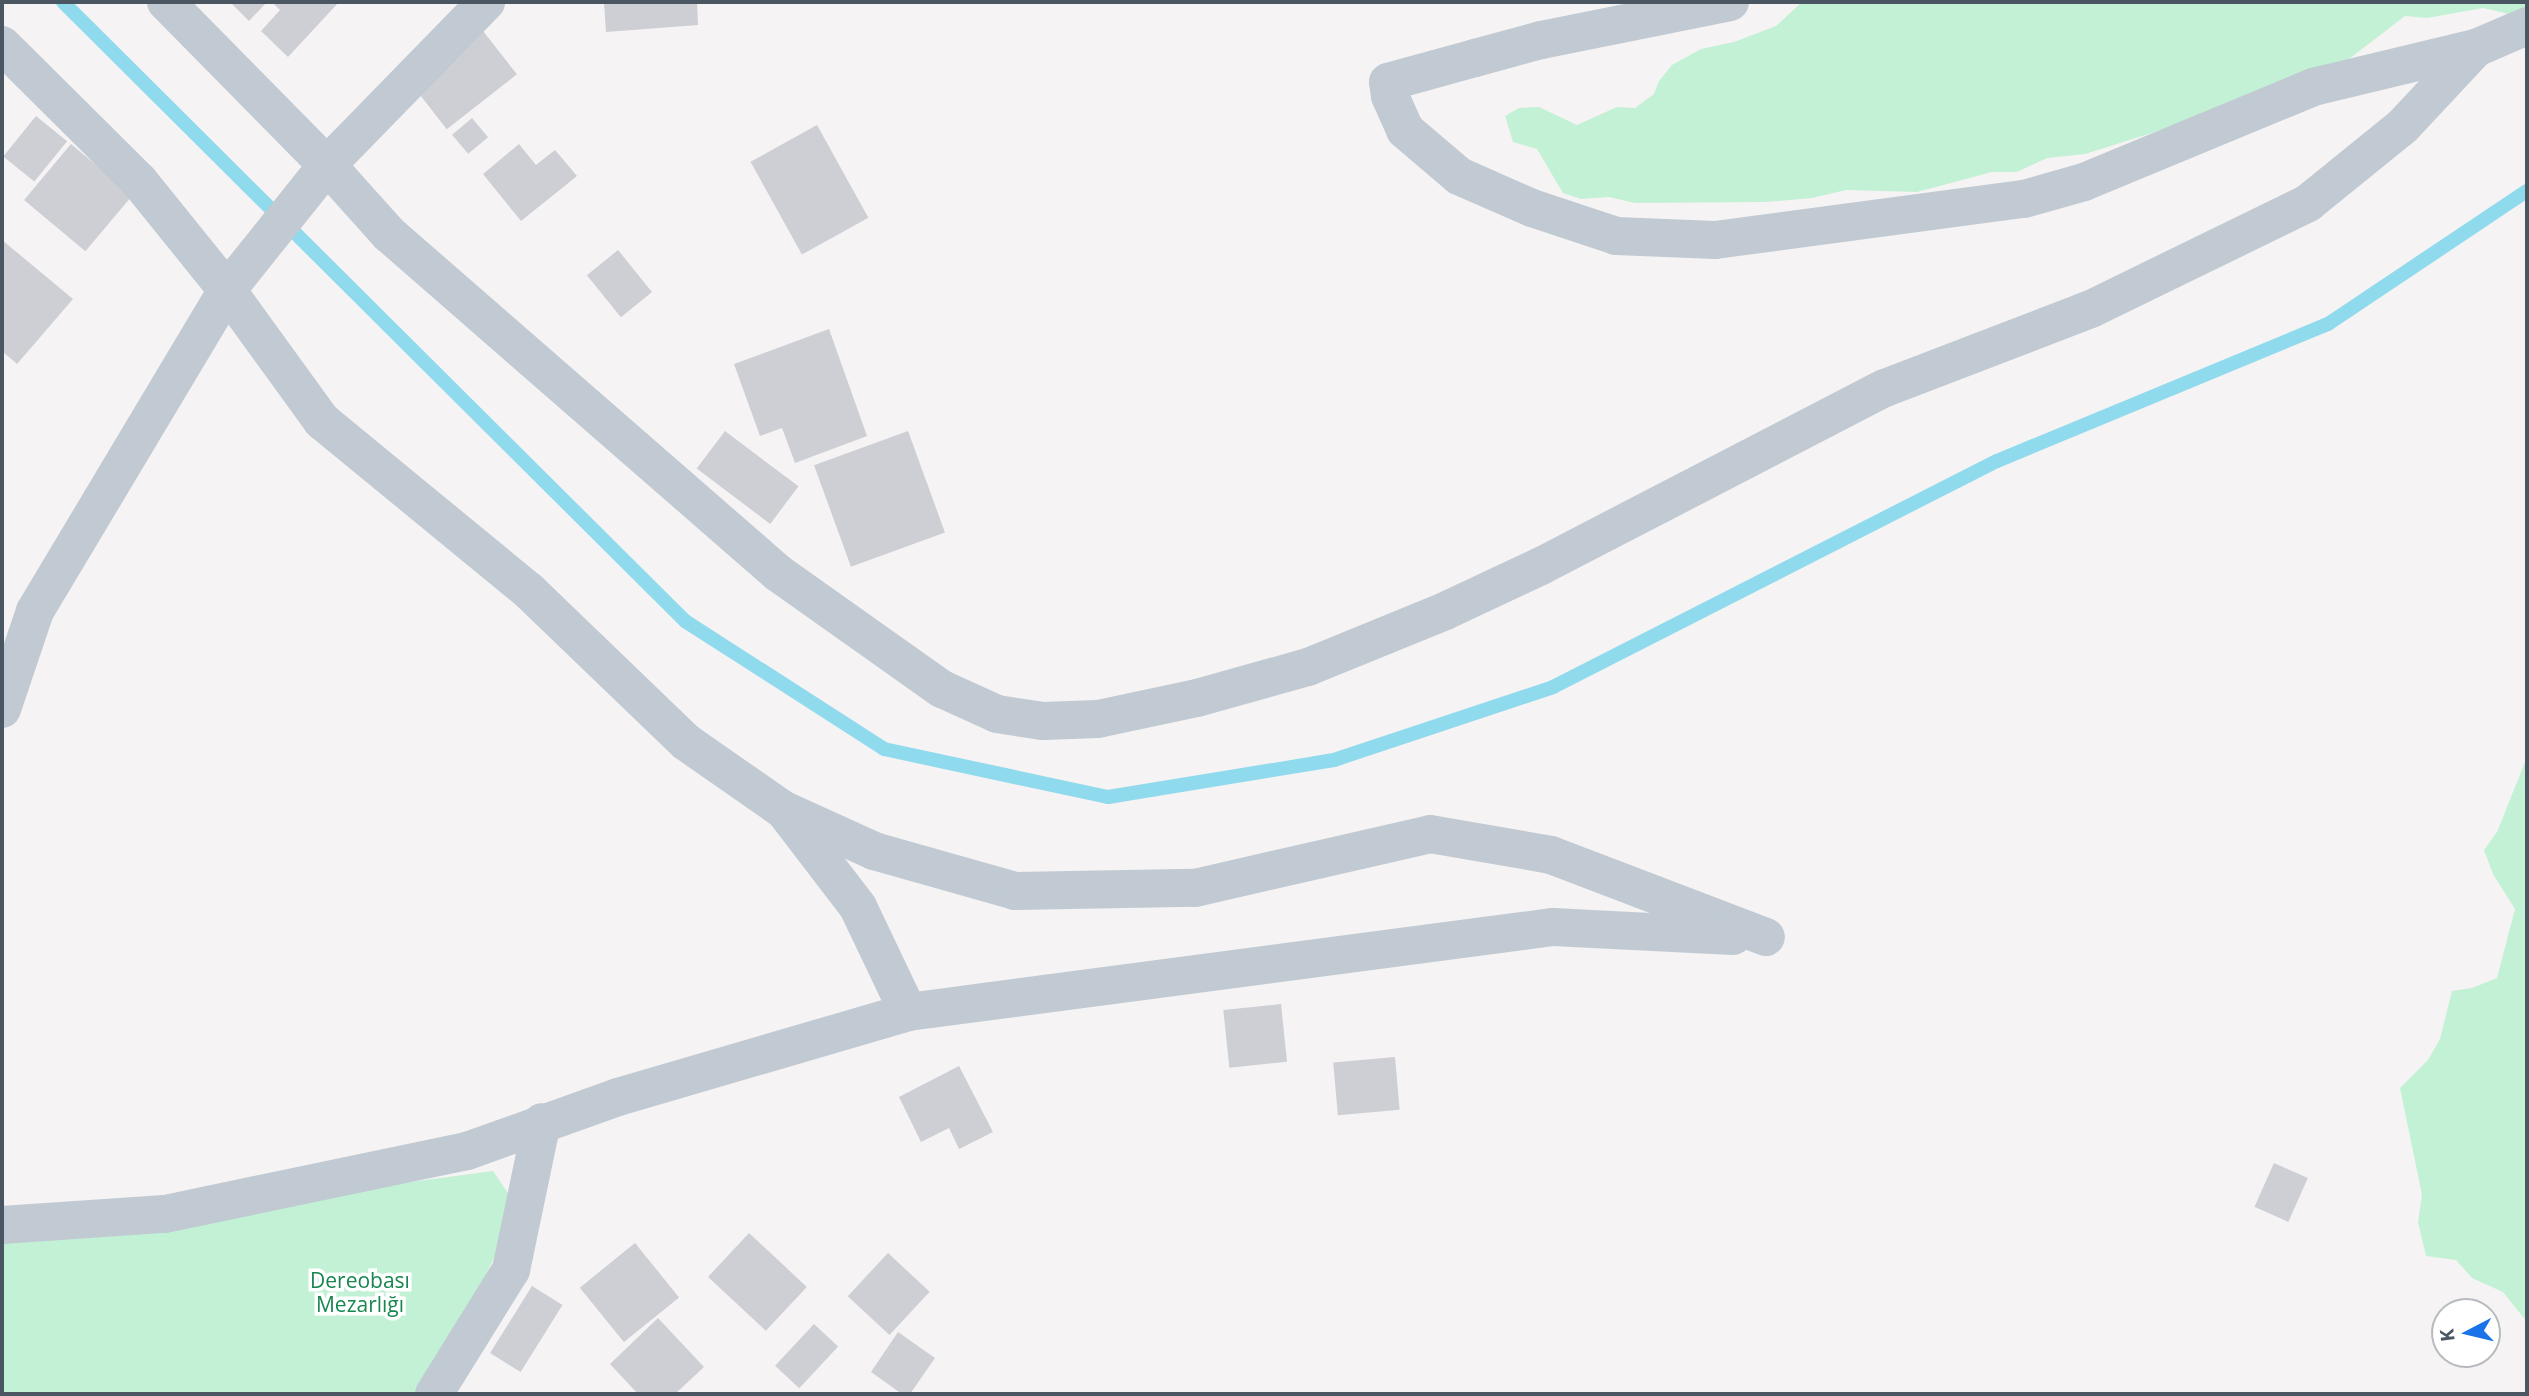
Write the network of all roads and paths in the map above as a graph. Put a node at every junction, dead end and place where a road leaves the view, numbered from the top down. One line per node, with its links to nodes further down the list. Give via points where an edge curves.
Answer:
1 (166, 2): 7 (street)
2 (486, 2): 7 (street)
3 (1730, 2): 6 (street, via 1541,40 1438,68 1388,82 1390,96 1405,130 1459,176 1532,208 1616,236 1715,240 2024,199 2084,182 2313,87)
4 (2527, 26): 6 (street)
5 (2, 45): 8 (street, via 139,181)
6 (2476, 48): 7 (street, via 2403,126 2308,203 2091,309 1885,388 1445,611 1308,667 1098,719 1043,721 997,714 942,689 869,640 778,573 389,234)
7 (327, 165): 8 (street)
8 (227, 290): 9 (street, via 35,611); 10 (street, via 322,421 529,591 686,742)
9 (2, 709)
10 (782, 809): 11 (street, via 858,907); 11 (street, via 874,851 1015,891 1195,888 1430,834 1551,855 1766,937 1553,927)
11 (908, 1012): 12 (street)
12 (542, 1122): 13 (street, via 467,1150 165,1214); 14 (street, via 511,1270)
13 (2, 1225)
14 (433, 1394)

